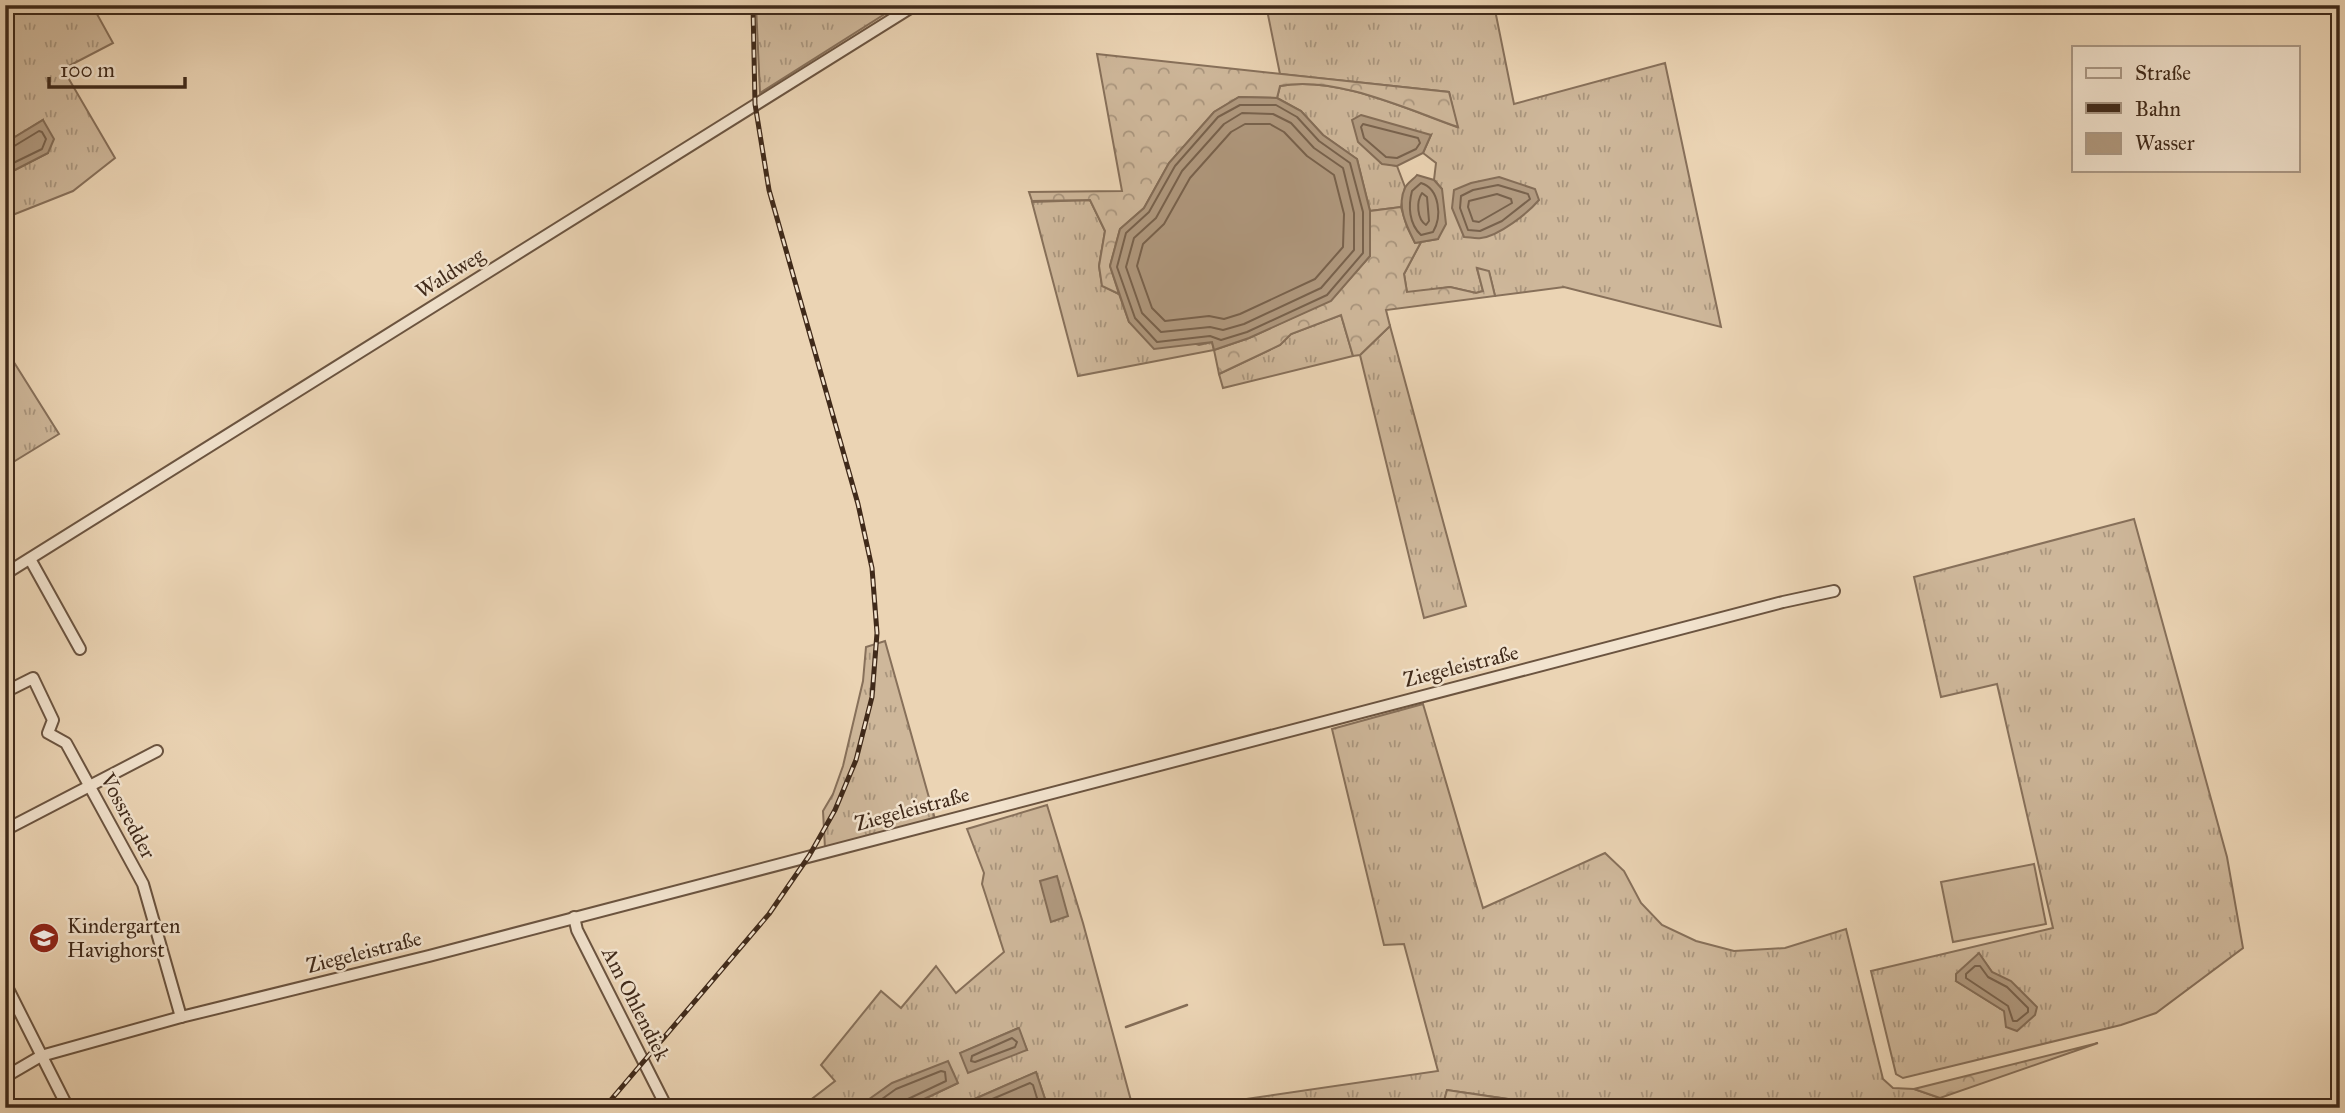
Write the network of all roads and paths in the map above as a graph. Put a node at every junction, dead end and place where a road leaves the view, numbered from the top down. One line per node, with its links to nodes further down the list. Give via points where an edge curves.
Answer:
1 (915, 5): 2 (street, Waldweg)
2 (30, 559): 3 (street, Waldweg); 5 (street)
3 (5, 574)
4 (1834, 591): 10 (street, Ziegeleistraße)
5 (80, 649)
6 (5, 692): 8 (street, Vossredder, via 33,678 53,720 48,733 66,743)
7 (157, 751): 8 (street)
8 (90, 786): 9 (street); 12 (street, Vossredder, via 143,884)
9 (5, 830)
10 (574, 917): 12 (street, Ziegeleistraße); 16 (street, Am Ohlendiek)
11 (5, 983): 13 (street)
12 (181, 1017): 13 (street, Ziegeleistraße)
13 (41, 1056): 14 (street, Ziegeleistraße); 15 (street)
14 (5, 1077)
15 (68, 1108)
16 (667, 1108)

